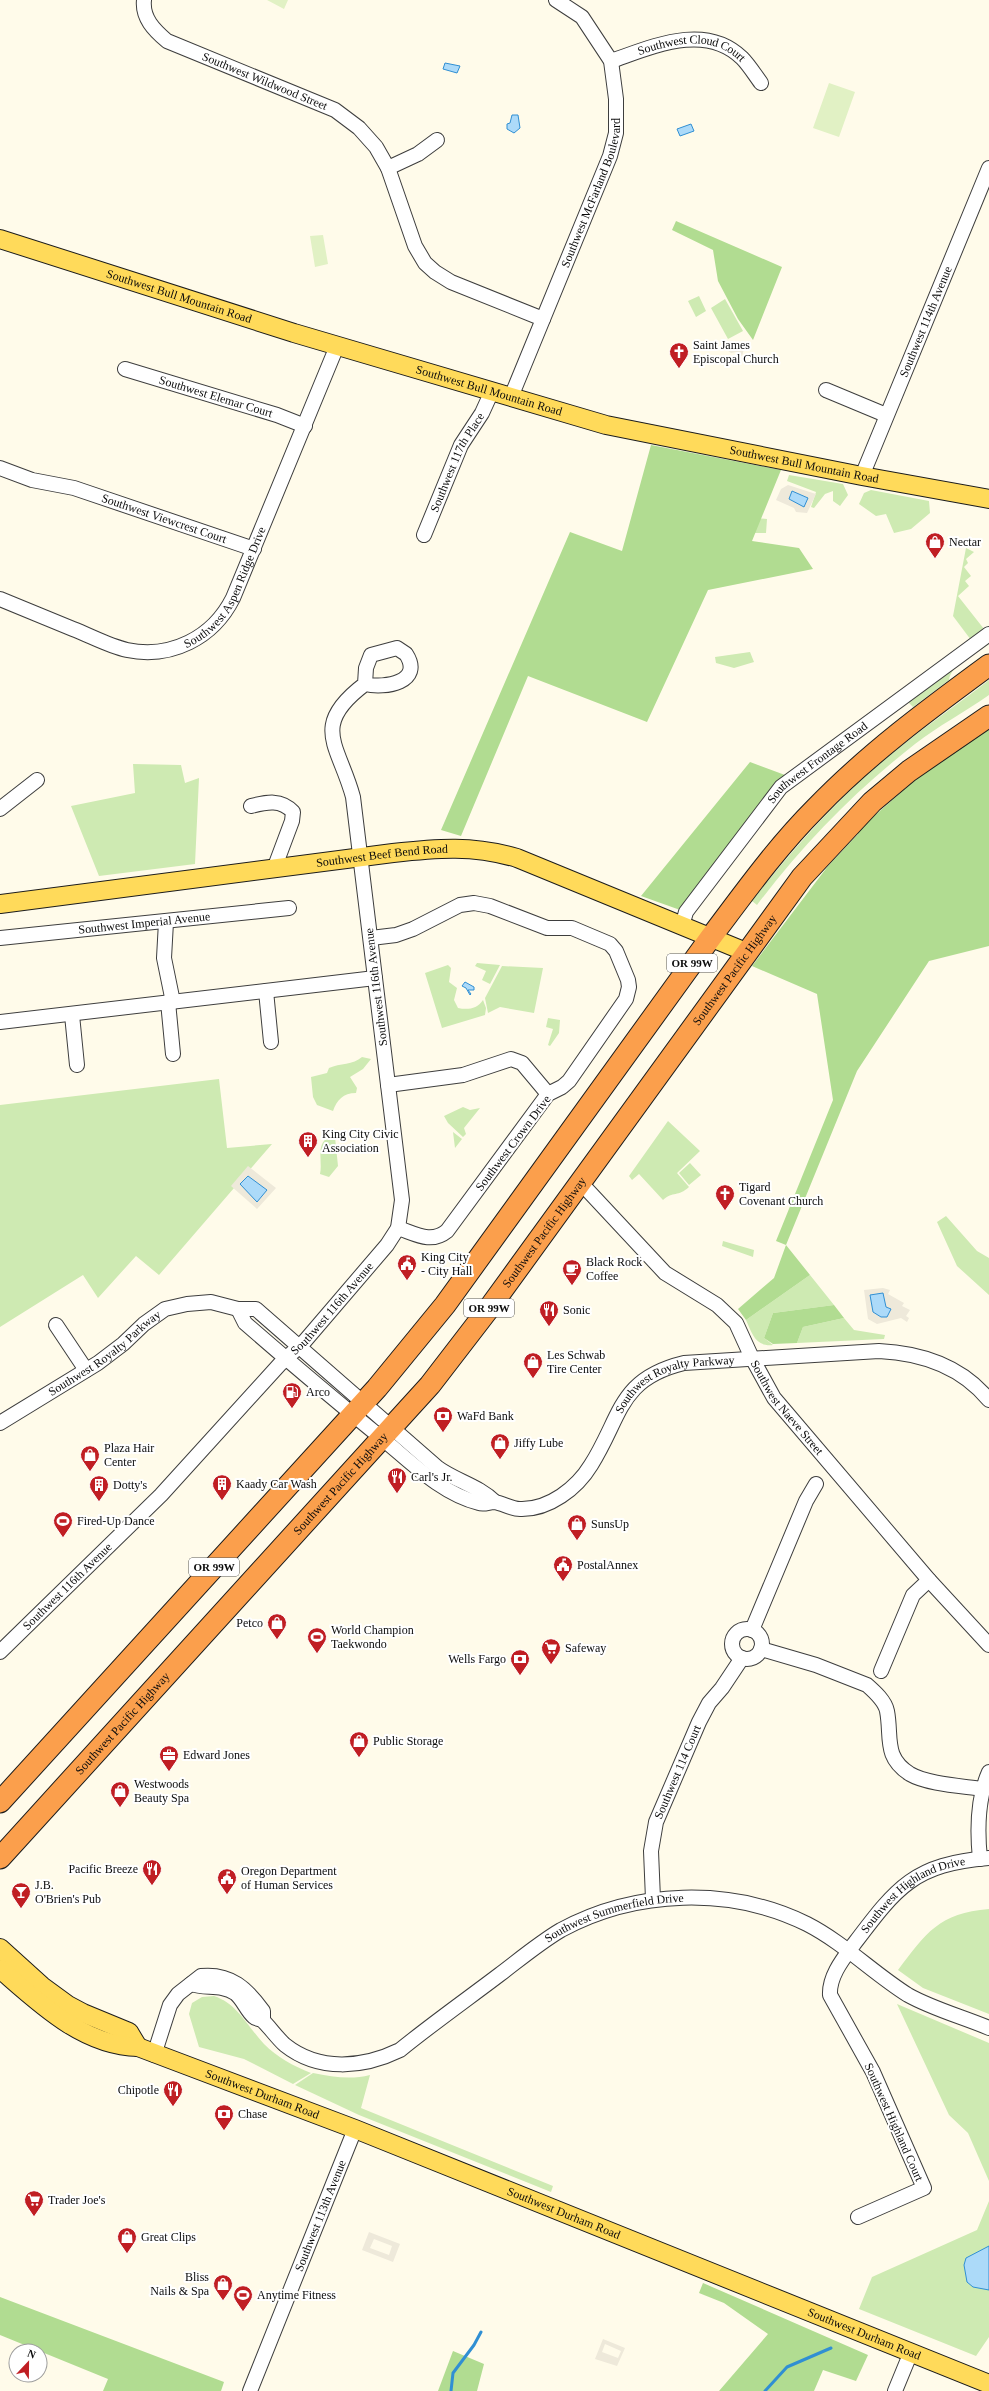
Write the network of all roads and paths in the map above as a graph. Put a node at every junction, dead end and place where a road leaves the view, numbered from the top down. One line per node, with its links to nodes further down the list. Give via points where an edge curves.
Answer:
1 (144, 0): 6 (street, Southwest Wildwood Street, via 143,9 152,27 167,41 332,108 359,128 376,147)
2 (556, 0): 3 (street, Southwest McFarland Boulevard, via 582,17)
3 (611, 61): 4 (street, Southwest Cloud Court, via 661,43 686,39 703,40 723,45 742,58); 9 (street, Southwest McFarland Boulevard, via 616,133)
4 (761, 83)
5 (437, 140): 6 (street, via 418,154)
6 (388, 168): 9 (street, Southwest Wildwood Street, via 414,246 425,263 451,282)
7 (989, 168): 15 (street, Southwest 114th Avenue)
8 (0, 239): 10 (main road, Southwest Bull Mountain Road)
9 (543, 319): 14 (street, Southwest McFarland Boulevard)
10 (337, 346): 13 (main road, Southwest Bull Mountain Road); 16 (street, Southwest Aspen Ridge Drive)
11 (125, 369): 16 (street, Southwest Elemar Court, via 277,415)
12 (826, 390): 15 (street)
13 (492, 391): 14 (main road, Southwest Bull Mountain Road); 20 (street, Southwest 117th Place, via 482,413 461,445)
14 (511, 397): 18 (main road, Southwest Bull Mountain Road, via 619,428)
15 (886, 415): 18 (street, Southwest 114th Avenue)
16 (305, 426): 21 (street, Southwest Aspen Ridge Drive)
17 (0, 468): 21 (street, Southwest Viewcrest Court, via 32,480 74,488)
18 (862, 476): 19 (main road, Southwest Bull Mountain Road)
19 (989, 499)
20 (424, 535)
21 (254, 549): 22 (street, Southwest Aspen Ridge Drive, via 223,616 198,638 166,651 140,652 116,646)
22 (0, 599)
23 (989, 634): 35 (street, Southwest Frontage Road, via 781,787 698,894 686,912)
24 (989, 665): 36 (highway, OR 99W, via 889,741 816,808 754,880)
25 (365, 684): 30 (street, Southwest 116th Avenue, via 341,705 334,718 331,734 334,750 353,797)
26 (989, 716): 39 (highway, Southwest Pacific Highway / OR 99W, via 910,771 857,817 802,877)
27 (37, 780): 29 (street)
28 (251, 806): 31 (street, via 267,802 278,803 286,805 293,812 292,822)
29 (0, 809)
30 (361, 858): 31 (main road, Southwest Beef Bend Road); 35 (main road, Southwest Beef Bend Road, via 441,847 499,853); 38 (street, Southwest 116th Avenue)
31 (274, 869): 32 (main road, Southwest Beef Bend Road)
32 (0, 904)
33 (289, 908): 34 (street, Southwest Imperial Avenue)
34 (166, 922): 37 (street, Southwest Imperial Avenue, via 143,922); 42 (street, via 164,958)
35 (682, 926): 36 (main road, Southwest Beef Bend Road)
36 (711, 937): 39 (main road, Southwest Beef Bend Road); 59 (highway, OR 99W, via 444,1305)
37 (0, 938)
38 (371, 938): 40 (street, Southwest 116th Avenue); 49 (street, Southwest Crown Drive, via 396,935 460,905 474,903 490,906 552,930 577,929 610,944 616,951 628,980 626,999 568,1082)
39 (746, 952): 50 (highway, Southwest Pacific Highway / OR 99W)
40 (375, 978): 41 (street); 48 (street, Southwest 116th Avenue)
41 (266, 991): 42 (street); 45 (street)
42 (171, 1002): 43 (street); 46 (street)
43 (72, 1015): 44 (street); 47 (street)
44 (0, 1022)
45 (271, 1042)
46 (173, 1054)
47 (77, 1065)
48 (388, 1085): 49 (street, via 463,1075 511,1059 522,1063); 51 (street, Southwest 116th Avenue, via 402,1200)
49 (548, 1094): 51 (street, Southwest Crown Drive, via 447,1231 439,1238 429,1238)
50 (580, 1182): 56 (street, Southwest Naeve Street, via 665,1273 726,1312 736,1323); 61 (highway, Southwest Pacific Highway / OR 99W, via 448,1362)
51 (398, 1228): 54 (street, Southwest 116th Avenue, via 387,1246)
52 (238, 1309): 54 (street, Southwest Royalty Parkway, via 256,1309); 55 (street, Southwest Royalty Parkway, via 245,1324); 57 (street, Southwest Royalty Parkway, via 211,1302 187,1304 165,1310 144,1324 111,1354)
53 (56, 1325): 57 (street)
54 (299, 1346): 55 (street, Southwest 116th Avenue); 59 (street, Southwest Royalty Parkway)
55 (286, 1358): 59 (street, Southwest Royalty Parkway); 67 (street, Southwest 116th Avenue, via 161,1495)
56 (752, 1358): 58 (street, Southwest Royalty Parkway, via 904,1352 950,1367 968,1379); 61 (street, Southwest Royalty Parkway, via 684,1363 657,1372 640,1383 621,1404 595,1460 574,1486 559,1497 533,1508 513,1508 495,1502 485,1492 438,1468); 63 (street, Southwest Naeve Street, via 774,1398)
57 (86, 1370): 60 (street, Southwest Royalty Parkway)
58 (989, 1400)
59 (359, 1409): 61 (street, Southwest Royalty Parkway); 72 (highway, OR 99W)
60 (0, 1422)
61 (387, 1434): 73 (highway, Southwest Pacific Highway / OR 99W)
62 (816, 1484): 64 (street, via 806,1501)
63 (929, 1580): 65 (street, Southwest Naeve Street); 69 (street, via 913,1595)
64 (752, 1630): 66 (street, via 761,1638); 68 (street, via 741,1631 733,1639 734,1651)
65 (989, 1644)
66 (761, 1649): 68 (street, via 754,1658); 71 (street, via 816,1665 867,1685 887,1710 888,1742 892,1755 899,1765 911,1775 926,1780)
67 (0, 1652)
68 (742, 1658): 75 (street, Southwest 114 Court, via 709,1703 699,1722 656,1822 651,1851)
69 (881, 1671)
70 (989, 1772): 71 (street)
71 (982, 1789): 74 (street, via 978,1823)
72 (0, 1802)
73 (0, 1858)
74 (985, 1859): 77 (street, Southwest Highland Drive, via 934,1868 906,1884 881,1907)
75 (652, 1899): 77 (street, Southwest Summerfield Drive, via 712,1898 761,1907 807,1924); 80 (street, Southwest Summerfield Drive, via 605,1911 560,1931 400,2050 370,2062 341,2065 307,2057 285,2045 262,2020 254,2018 234,1993 222,1988 201,1988 191,1984 178,1994 170,2005)
76 (0, 1948): 80 (main road, via 42,1986 68,2005 128,2032)
77 (849, 1951): 79 (street, Southwest Summerfield Drive, via 909,1995); 82 (street, Southwest Highland Court, via 829,1985 830,1995 873,2072 924,2188)
78 (0, 1969): 80 (main road, Southwest Durham Road, via 56,2016 78,2029 120,2047)
79 (989, 2028)
80 (146, 2051): 81 (main road, Southwest Durham Road)
81 (355, 2129): 83 (main road, Southwest Durham Road); 85 (street, Southwest 113th Avenue)
82 (858, 2217)
83 (911, 2352): 84 (main road, Southwest Durham Road); 86 (street)
84 (989, 2384)
85 (250, 2391)
86 (895, 2391)

